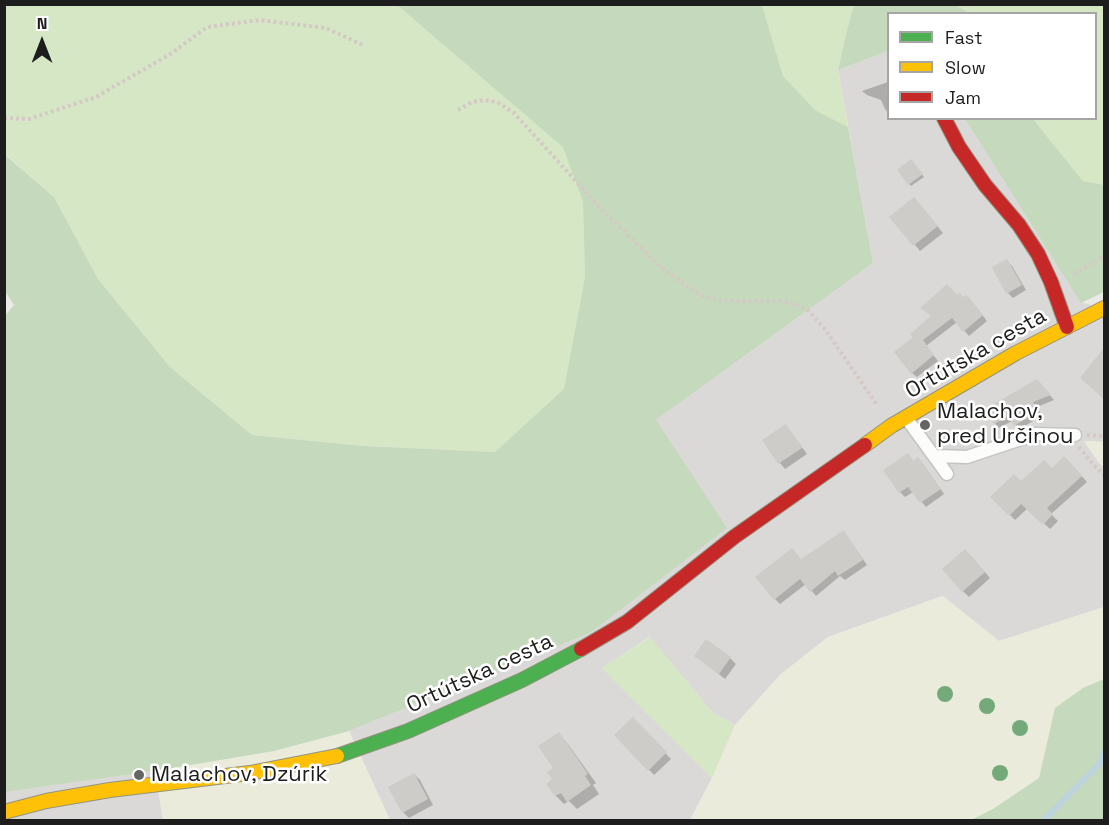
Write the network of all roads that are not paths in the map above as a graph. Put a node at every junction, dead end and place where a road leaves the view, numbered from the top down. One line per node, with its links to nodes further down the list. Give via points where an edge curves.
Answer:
1 (945, 120): 3 (street, Ortútska cesta, via 978,176 1038,254)
2 (1104, 308): 3 (street, Ortútska cesta)
3 (1066, 327): 4 (street, Ortútska cesta)
4 (906, 418): 6 (lane, Ortútska cesta); 8 (street, Ortútska cesta, via 734,537 627,622 563,660 417,727 333,759 110,790)
5 (1075, 435): 6 (lane, via 1036,434 968,457)
6 (936, 456): 7 (lane, Ortútska cesta)
7 (947, 474)
8 (4, 812)

